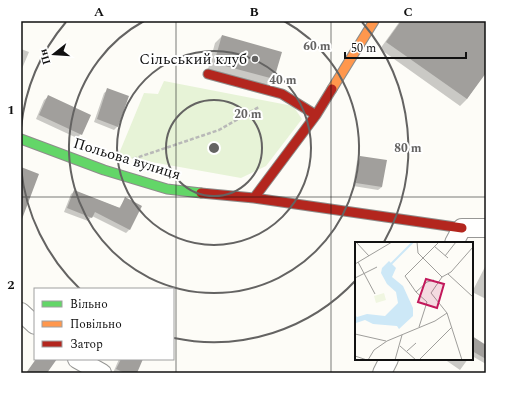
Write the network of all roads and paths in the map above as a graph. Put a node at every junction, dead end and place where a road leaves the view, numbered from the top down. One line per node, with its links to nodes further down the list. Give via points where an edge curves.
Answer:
1 (374, 21): 4 (street)
2 (208, 74): 3 (street)
3 (282, 94): 4 (street); 6 (path, via 219,130)
4 (316, 115): 7 (street)
5 (21, 139): 7 (street, Польова вулиця, via 104,170 167,189)
6 (132, 160)
7 (254, 198): 9 (street, Польова вулиця)
8 (486, 228): 9 (street)
9 (458, 236)
10 (21, 312): 11 (street)
11 (34, 324)
12 (79, 360): 14 (street)
13 (389, 360): 15 (street)
14 (102, 373)
15 (382, 373)

